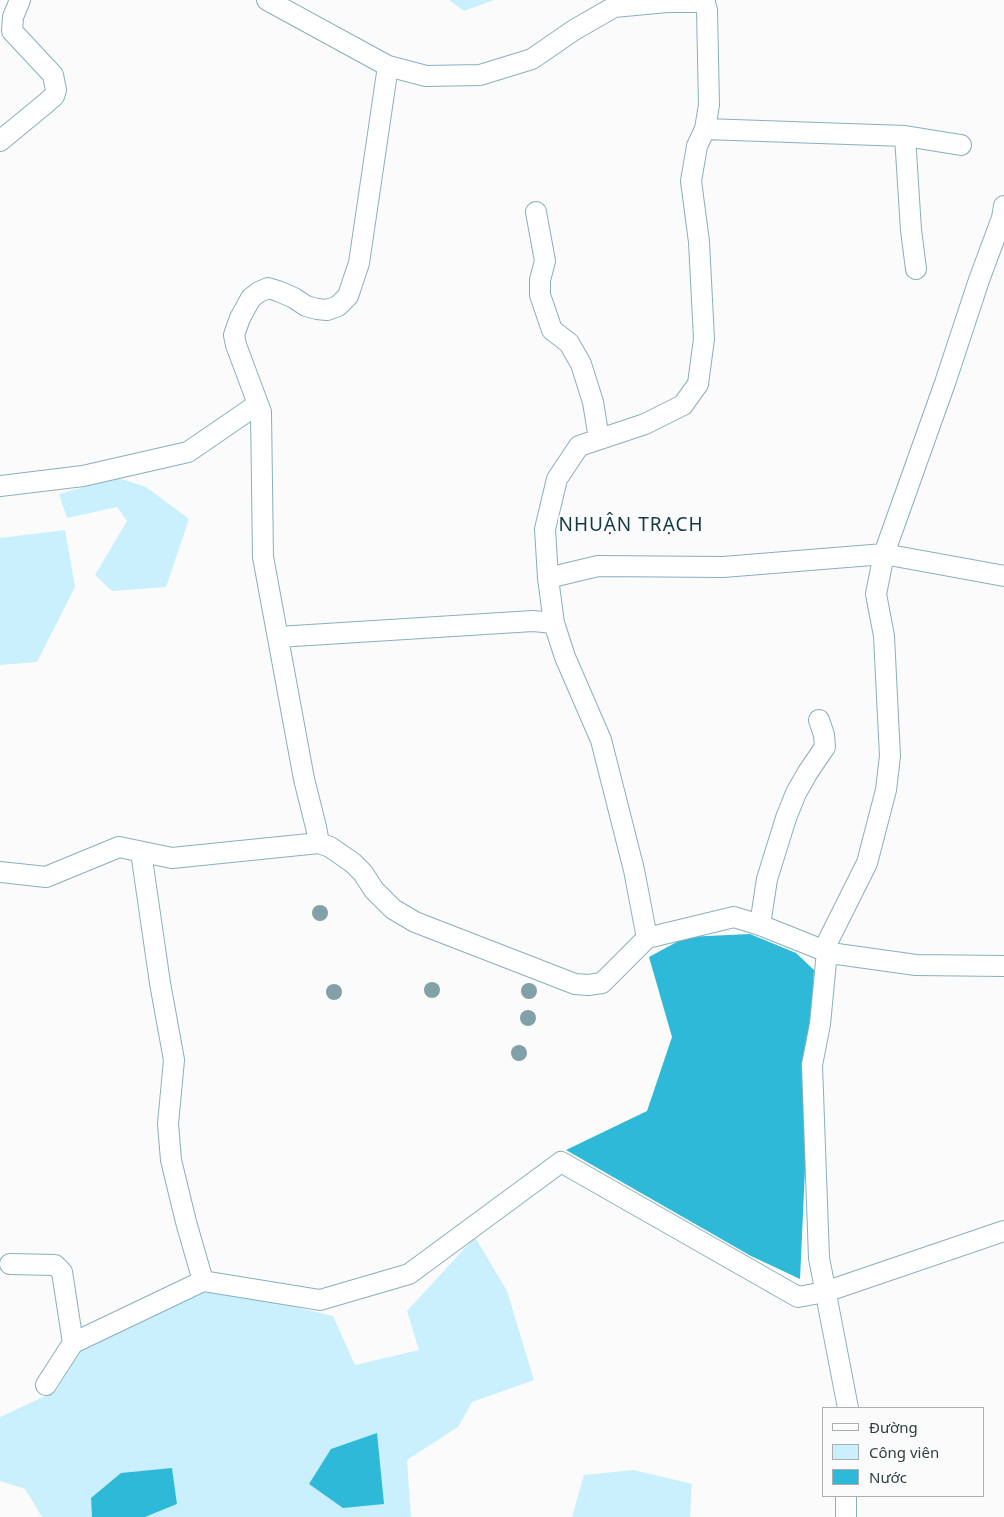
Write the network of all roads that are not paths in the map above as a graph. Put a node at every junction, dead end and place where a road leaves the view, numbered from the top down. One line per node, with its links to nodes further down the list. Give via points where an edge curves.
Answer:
1 (20, 0): 7 (street, via 13,17 12,31 53,75 56,90 54,96)
2 (267, 0): 4 (street)
3 (704, 1): 4 (street, via 614,7 532,59 480,75 426,76); 5 (street, via 707,10 709,105)
4 (388, 66): 12 (street, via 359,263 348,296 338,306 317,309 268,288 250,298 240,318 234,336)
5 (704, 129): 6 (street); 13 (street, via 697,146 691,181 699,242 704,339 698,384 684,405 646,424)
6 (905, 136): 8 (street); 11 (street)
7 (0, 141)
8 (961, 144)
9 (1004, 206): 15 (street)
10 (536, 212): 13 (street, via 545,261 540,295 552,330 569,343 581,364 593,402)
11 (916, 269)
12 (258, 404): 14 (street, via 188,452 83,476); 19 (street, via 261,412 263,558)
13 (599, 439): 17 (street, via 579,446 557,479 545,529)
14 (0, 486)
15 (884, 554): 16 (street); 17 (street, via 723,566 598,566); 26 (street, via 876,594 884,636 890,756 886,790 867,863 828,941)
16 (1004, 576)
17 (548, 578): 18 (street)
18 (554, 623): 19 (street, via 533,621); 25 (street, via 601,740 634,870)
19 (278, 636): 21 (street)
20 (819, 720): 24 (street, via 825,747 796,793 786,818 767,879)
21 (319, 844): 22 (street, via 172,858); 25 (street, via 330,847 353,863 393,909 415,922 576,984 602,983)
22 (141, 852): 23 (street, via 119,847 46,877); 30 (street, via 174,1060 168,1124 171,1160)
23 (0, 872)
24 (760, 925): 25 (street, via 734,917); 26 (street)
25 (647, 938)
26 (827, 952): 27 (street, via 916,965); 31 (street, via 812,1066 819,1258)
27 (1004, 966)
28 (1004, 1231): 31 (street)
29 (10, 1264): 32 (street, via 55,1265 62,1272)
30 (203, 1281): 31 (street, via 320,1300 409,1274 561,1162 798,1298); 32 (street)
31 (825, 1292): 34 (street)
32 (73, 1342): 33 (street)
33 (46, 1385)
34 (848, 1407)
35 (846, 1497): 36 (street)
36 (846, 1517)

